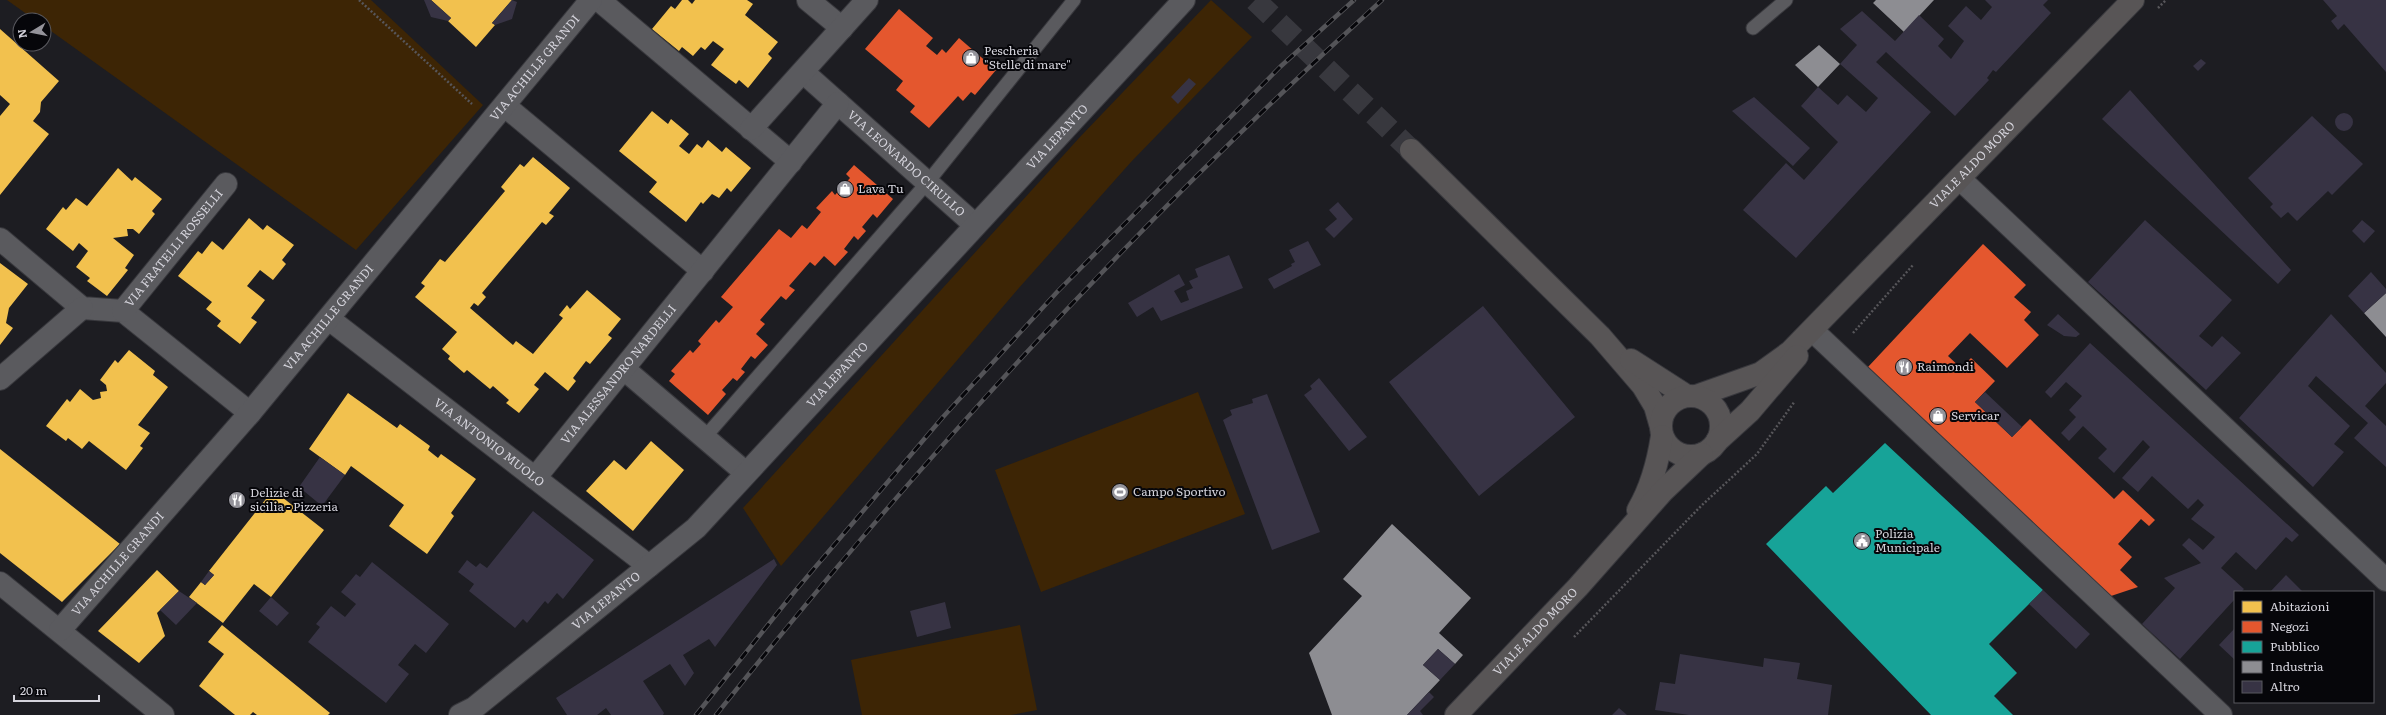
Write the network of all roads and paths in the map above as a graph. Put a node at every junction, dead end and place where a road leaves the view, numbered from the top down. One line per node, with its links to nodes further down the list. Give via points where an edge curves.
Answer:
1 (359, 0): 16 (path)
2 (591, 0): 16 (street, VIA ACHILLE GRANDI)
3 (599, 0): 17 (street)
4 (808, 0): 12 (street)
5 (867, 0): 12 (street)
6 (1074, 0): 21 (lane)
7 (1184, 0): 23 (street, VIA LEPANTO)
8 (1786, 0): 13 (lane)
9 (2134, 0): 20 (main road, VIALE ALDO MORO)
10 (2166, 0): 11 (path)
11 (2156, 11)
12 (842, 28): 14 (street)
13 (1753, 28)
14 (803, 72): 15 (street, VIA LEONARDO CIRULLO); 17 (street)
15 (838, 103): 19 (street, VIA ALESSANDRO NARDELLI); 21 (street, VIA LEONARDO CIRULLO)
16 (498, 114): 26 (street); 29 (street, VIA ACHILLE GRANDI)
17 (751, 129): 19 (street)
18 (1411, 150): 31 (main road)
19 (791, 162): 26 (street, VIA ALESSANDRO NARDELLI)
20 (1960, 179): 30 (main road, VIALE ALDO MORO); 45 (street)
21 (928, 183): 23 (street, VIA LEONARDO CIRULLO); 39 (lane)
22 (226, 184): 28 (street, VIA FRATELLI ROSSELLI)
23 (974, 224): 41 (street, VIA LEPANTO)
24 (0, 239): 27 (street)
25 (1915, 264): 32 (path)
26 (703, 271): 33 (street, VIA ALESSANDRO NARDELLI)
27 (82, 308): 28 (street); 34 (street)
28 (123, 311): 37 (street)
29 (329, 319): 37 (street, VIA ACHILLE GRANDI); 42 (street, VIA ANTONIO MUOLO)
30 (1812, 331): 32 (street); 35 (main road, VIALE ALDO MORO, via 1790,352 1761,373); 40 (main road, VIALE ALDO MORO, via 1794,361 1750,411)
31 (1600, 336): 35 (main road, via 1644,369); 38 (main road, via 1643,386 1655,406)
32 (1835, 353): 52 (street)
33 (624, 368): 39 (street); 42 (street, VIA ALESSANDRO NARDELLI)
34 (0, 379)
35 (1692, 396): 38 (main road, via 1672,402 1666,409); 40 (main road, via 1711,404 1717,412 1720,431)
36 (1798, 397): 48 (path, via 1757,454 1701,506)
37 (250, 413): 47 (street, VIA ACHILLE GRANDI)
38 (1662, 431): 40 (main road, via 1674,450 1682,455 1692,456); 43 (main road, VIALE ALDO MORO, via 1658,457 1645,497)
39 (705, 437): 41 (street)
40 (1710, 447): 43 (main road, VIALE ALDO MORO, via 1678,475)
41 (746, 473): 44 (street, VIA LEPANTO, via 696,528)
42 (535, 478): 44 (street, VIA ANTONIO MUOLO)
43 (1612, 548): 51 (main road, VIALE ALDO MORO)
44 (649, 566): 49 (street, VIA LEPANTO)
45 (2386, 580)
46 (0, 583): 47 (street)
47 (60, 630): 50 (street)
48 (1574, 637)
49 (471, 712)
50 (164, 715)
51 (1456, 715)
52 (2221, 715)

